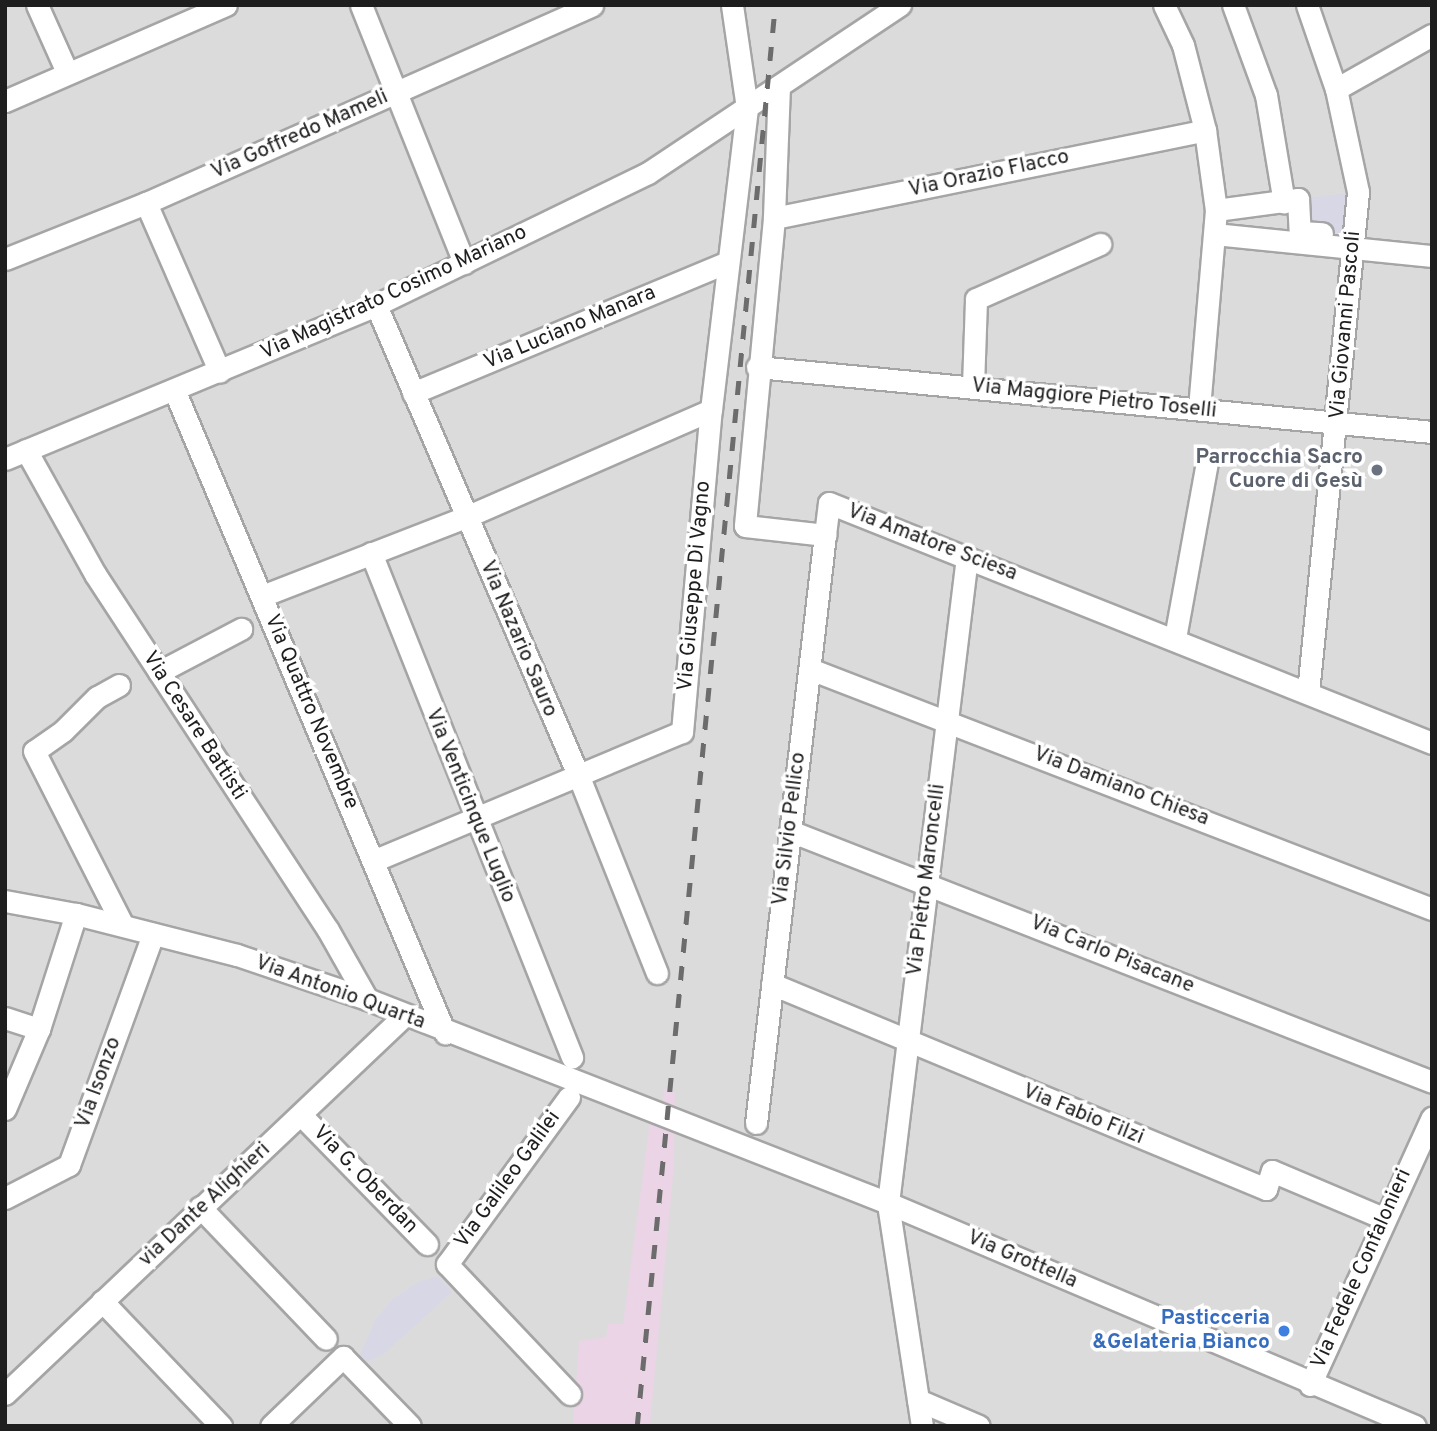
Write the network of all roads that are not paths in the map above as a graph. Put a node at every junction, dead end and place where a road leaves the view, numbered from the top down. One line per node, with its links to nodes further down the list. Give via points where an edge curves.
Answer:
1 (37, 5): 11 (street)
2 (226, 5): 11 (street)
3 (361, 5): 13 (street)
4 (592, 5): 13 (street, Via Goffredo Mameli)
5 (732, 5): 16 (street, Via Giuseppe Di Vagno)
6 (900, 5): 14 (street, Via Magistrato Cosimo Mariano)
7 (1164, 5): 17 (street, via 1182,45)
8 (1233, 5): 19 (street, via 1266,94)
9 (1307, 5): 12 (street, Via Giovanni Pascoli)
10 (1432, 35): 12 (street)
11 (67, 72): 15 (street)
12 (1336, 89): 23 (street, Via Giovanni Pascoli, via 1357,192)
13 (399, 91): 18 (street, Via Goffredo Mameli); 28 (street)
14 (773, 91): 16 (street, Via Magistrato Cosimo Mariano); 21 (street, Via Amatore Sciesa)
15 (5, 101)
16 (747, 108): 27 (street, Via Giuseppe Di Vagno); 28 (street, Via Magistrato Cosimo Mariano, via 648,173)
17 (1205, 130): 20 (street); 21 (street, Via Orazio Flacco)
18 (146, 203): 26 (street, Via Goffredo Mameli); 31 (street)
19 (1284, 203): 20 (street); 23 (street, via 1298,200 1300,232)
20 (1216, 210): 22 (street)
21 (774, 218): 30 (street, Via Amatore Sciesa)
22 (1215, 234): 23 (street); 35 (street)
23 (1354, 241): 25 (street); 37 (street, Via Giovanni Pascoli)
24 (1100, 244): 32 (street, via 976,299)
25 (1432, 256)
26 (5, 259)
27 (728, 262): 34 (street, Via Luciano Manara); 36 (street, Via Giuseppe Di Vagno)
28 (464, 263): 29 (street, Via Magistrato Cosimo Mariano)
29 (376, 305): 31 (street, Via Magistrato Cosimo Mariano); 34 (street, Via Nazario Sauro)
30 (757, 368): 32 (street, Via Maggiore Pietro Toselli); 43 (street, Via Amatore Sciesa, via 745,526)
31 (220, 372): 33 (street, Via Magistrato Cosimo Mariano)
32 (973, 386): 35 (street, Via Maggiore Pietro Toselli)
33 (175, 391): 39 (street, Via Magistrato Cosimo Mariano); 46 (street, Via Quattro Novembre)
34 (413, 393): 42 (street, Via Nazario Sauro)
35 (1199, 409): 37 (street, Via Maggiore Pietro Toselli)
36 (711, 410): 42 (street); 55 (street, Via Giuseppe Di Vagno, via 682,732)
37 (1338, 424): 38 (street, Via Maggiore Pietro Toselli); 52 (street, Via Giovanni Pascoli)
38 (1432, 432)
39 (26, 450): 40 (street, Via Magistrato Cosimo Mariano); 50 (street, Via Cesare Battisti, via 95,574)
40 (5, 458)
41 (1207, 462): 48 (street)
42 (466, 517): 44 (street); 55 (street, Via Nazario Sauro)
43 (825, 535): 45 (street, Via Amatore Sciesa, via 829,503); 49 (street, Via Silvio Pellico)
44 (372, 553): 46 (street); 56 (street, Via Venticinque Luglio)
45 (967, 557): 48 (street, Via Amatore Sciesa); 53 (street, Via Pietro Maroncelli)
46 (262, 596): 58 (street, Via Quattro Novembre)
47 (241, 629): 50 (street)
48 (1175, 638): 52 (street, Via Amatore Sciesa)
49 (810, 669): 53 (street, Via Damiano Chiesa); 57 (street, Via Silvio Pellico)
50 (159, 672): 67 (street, Via Cesare Battisti, via 328,930)
51 (119, 685): 63 (street, via 97,696 63,731 34,751)
52 (1308, 692): 54 (street, Via Amatore Sciesa)
53 (946, 718): 59 (street, Via Pietro Maroncelli); 61 (street, Via Damiano Chiesa)
54 (1432, 743)
55 (579, 777): 56 (street, Via Giuseppe Di Vagno); 65 (street, Via Nazario Sauro)
56 (475, 819): 58 (street, Via Giuseppe Di Vagno); 73 (street, Via Venticinque Luglio)
57 (790, 831): 59 (street, Via Carlo Pisacane); 66 (street, Via Silvio Pellico)
58 (373, 861): 71 (street, Via Quattro Novembre)
59 (928, 881): 72 (street, Via Pietro Maroncelli); 74 (street, Via Carlo Pisacane)
60 (5, 901): 62 (street, Via Antonio Quarta)
61 (1432, 909)
62 (76, 914): 63 (street, Via Antonio Quarta); 70 (street)
63 (123, 926): 64 (street, Via Antonio Quarta)
64 (153, 934): 67 (street, Via Antonio Quarta, via 237,955); 81 (street, Via Isonzo, via 69,1165)
65 (657, 973)
66 (772, 985): 72 (street, Via Fabio Filzi); 80 (street, Via Silvio Pellico)
67 (367, 999): 68 (street, Via Antonio Quarta)
68 (405, 1015): 71 (street, Via Antonio Quarta); 78 (street, via Dante Alighieri)
69 (5, 1018): 70 (street)
70 (39, 1029): 76 (street)
71 (445, 1033): 77 (street, Via Antonio Quarta)
72 (908, 1040): 82 (street, Via Pietro Maroncelli); 84 (street, Via Fabio Filzi, via 1266,1189 1272,1171)
73 (572, 1057)
74 (1432, 1082)
75 (569, 1097): 90 (street, Via Galileo Galilei, via 447,1264)
76 (5, 1109)
77 (667, 1114): 82 (street, Via Grottella)
78 (302, 1116): 83 (street, via Dante Alighieri); 85 (street, Via G. Oberdan)
79 (1432, 1117): 84 (street, Via Fedele Confalonieri)
80 (756, 1123)
81 (5, 1198)
82 (888, 1203): 88 (street, Via Grottella); 91 (street, Via Pietro Maroncelli)
83 (200, 1207): 86 (street, via Dante Alighieri); 87 (street)
84 (1383, 1218): 88 (street, Via Fedele Confalonieri)
85 (427, 1244)
86 (102, 1301): 89 (street, via Dante Alighieri); 93 (street)
87 (326, 1339)
88 (1310, 1385): 92 (street, Via Grottella)
89 (5, 1394)
90 (570, 1394)
91 (918, 1400): 96 (street, Via Pietro Maroncelli); 97 (street)
92 (1387, 1420): 98 (street, Via Grottella)
93 (221, 1426)
94 (271, 1426): 95 (street, via 343,1357)
95 (410, 1426)
96 (922, 1426)
97 (979, 1426)
98 (1415, 1426)

